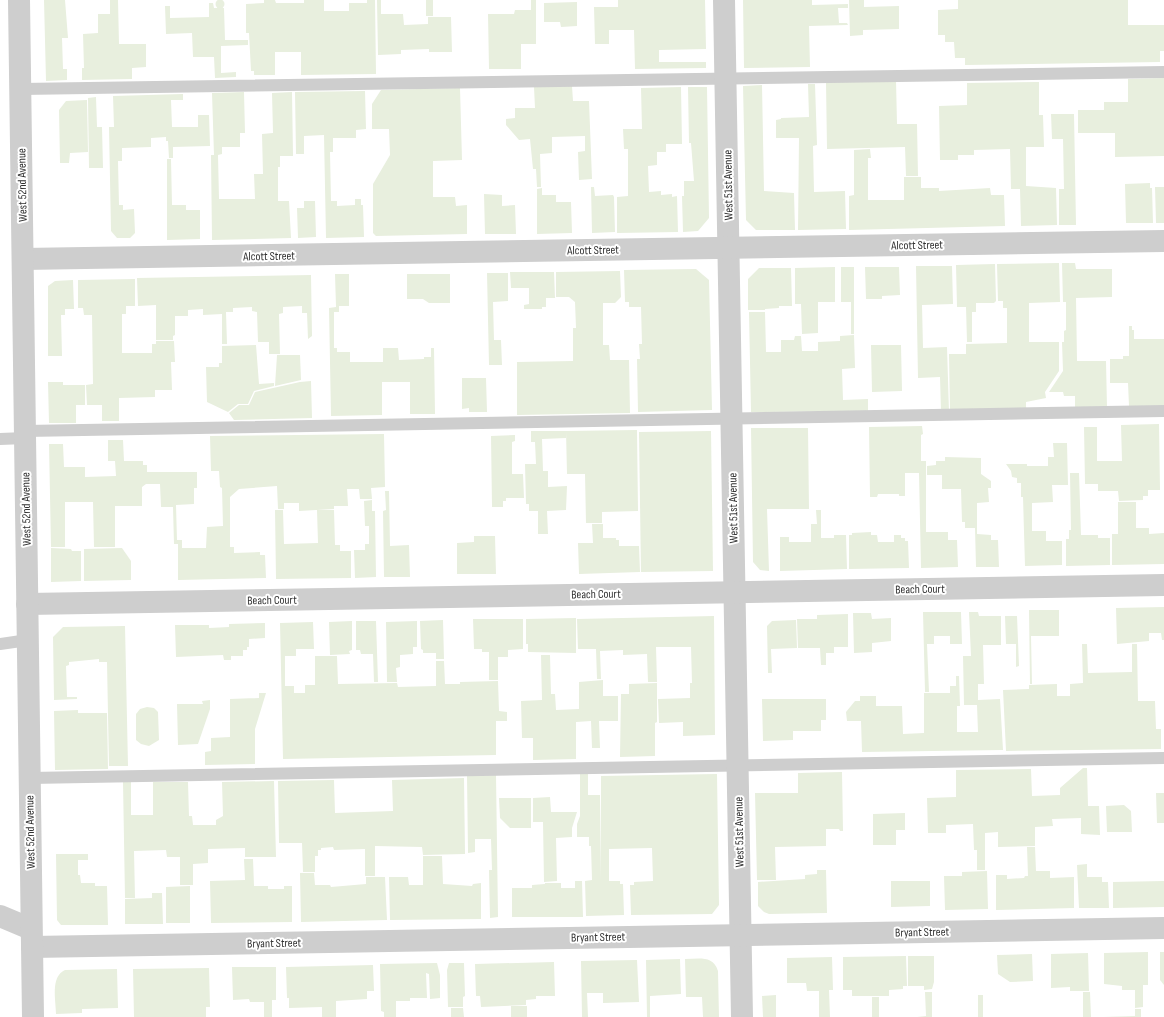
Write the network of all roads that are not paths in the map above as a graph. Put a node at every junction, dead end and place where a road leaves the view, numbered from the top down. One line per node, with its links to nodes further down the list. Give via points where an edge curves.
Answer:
1 (20, 0): 5 (street, West 52nd Avenue)
2 (724, 0): 4 (street, West 51st Avenue)
3 (1164, 72): 4 (lane)
4 (726, 78): 5 (lane); 7 (street, West 51st Avenue)
5 (21, 89): 8 (street, West 52nd Avenue)
6 (1164, 242): 7 (street, Alcott Street)
7 (729, 248): 8 (street, Alcott Street); 10 (street, West 51st Avenue)
8 (23, 259): 11 (street, West 52nd Avenue)
9 (1164, 411): 10 (lane)
10 (732, 419): 11 (lane); 14 (street, West 51st Avenue)
11 (25, 435): 12 (lane); 15 (street, West 52nd Avenue)
12 (0, 439)
13 (1164, 585): 14 (street, Beach Court)
14 (735, 592): 15 (street, Beach Court); 19 (street, West 51st Avenue)
15 (27, 604): 16 (street, West 52nd Avenue)
16 (28, 640): 17 (lane); 20 (street, West 52nd Avenue)
17 (0, 644)
18 (1164, 758): 19 (lane)
19 (738, 766): 20 (lane); 23 (street, West 51st Avenue)
20 (30, 778): 24 (street, West 52nd Avenue)
21 (0, 916): 24 (street)
22 (1164, 928): 23 (street, Bryant Street)
23 (741, 935): 24 (street, Bryant Street); 26 (street, West 51st Avenue)
24 (32, 938): 25 (street, West 52nd Avenue)
25 (33, 1017)
26 (742, 1017)

